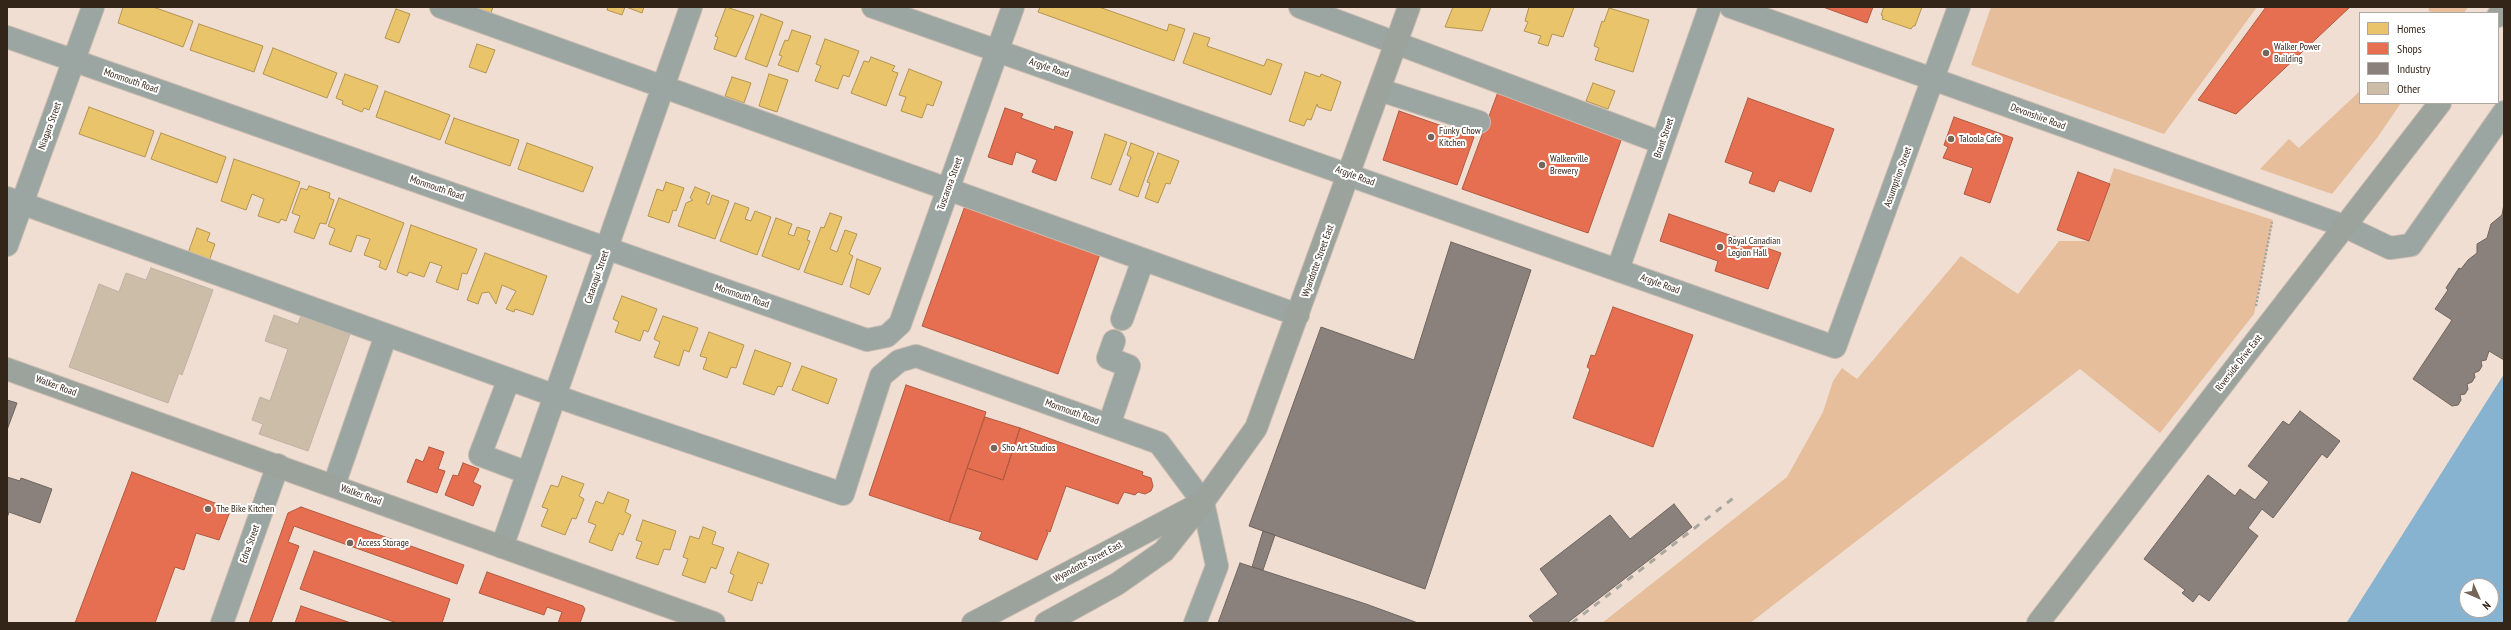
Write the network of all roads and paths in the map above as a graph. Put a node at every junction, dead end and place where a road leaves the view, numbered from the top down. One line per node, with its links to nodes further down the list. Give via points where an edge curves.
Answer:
1 (93, 7): 14 (street, Niagara Street)
2 (441, 7): 16 (street)
3 (691, 7): 16 (street, Cataraqui Street)
4 (873, 7): 13 (street, Argyle Road)
5 (1013, 7): 13 (street, Tuscarora Street)
6 (1300, 7): 12 (street)
7 (1409, 7): 12 (main road, Wyandotte Street East)
8 (1710, 7): 21 (street, Brant Street)
9 (1731, 7): 15 (street, Devonshire Road)
10 (1959, 7): 15 (street, Assumption Street)
11 (7, 37): 14 (street, Monmouth Road)
12 (1397, 42): 17 (main road, Wyandotte Street East); 21 (street)
13 (998, 50): 22 (street, Argyle Road); 23 (street, Tuscarora Street)
14 (75, 61): 24 (street, Niagara Street); 28 (street, Monmouth Road)
15 (1934, 79): 26 (street, Devonshire Road); 37 (street, Assumption Street)
16 (664, 87): 23 (street); 28 (street, Cataraqui Street)
17 (1380, 90): 20 (street); 22 (main road, Wyandotte Street East)
18 (2439, 104): 26 (main road, Riverside Drive East)
19 (2504, 112): 26 (street, Devonshire Road, via 2411,246 2390,248)
20 (1479, 122)
21 (1662, 142): 30 (street, Brant Street)
22 (1350, 174): 30 (street, Argyle Road); 32 (main road, Wyandotte Street East)
23 (948, 189): 29 (street); 35 (street, Tuscarora Street, via 900,324 887,336)
24 (14, 200): 27 (street, Niagara Street); 34 (street)
25 (2273, 220): 31 (path)
26 (2344, 226): 52 (main road, Riverside Drive East)
27 (7, 246)
28 (607, 248): 35 (street, Monmouth Road); 40 (street, Cataraqui Street)
29 (1143, 260): 32 (street); 33 (street)
30 (1618, 269): 37 (street, Argyle Road)
31 (2254, 314)
32 (1298, 315): 45 (main road, Wyandotte Street East, via 1256,428)
33 (1122, 319)
34 (386, 335): 39 (street); 44 (street)
35 (866, 340)
36 (1114, 341): 41 (street, via 1108,358 1129,366)
37 (1835, 347)
38 (7, 369): 42 (main road, Walker Road)
39 (509, 379): 40 (street); 43 (street, via 480,455)
40 (555, 396): 41 (street, Monmouth Road, via 842,494 881,376 899,361 916,356); 43 (street, Cataraqui Street)
41 (1109, 425): 45 (street, Monmouth Road, via 1159,443)
42 (278, 465): 44 (main road, Walker Road); 47 (street, Edna Street)
43 (528, 473): 46 (street, Cataraqui Street)
44 (334, 485): 46 (main road, Walker Road)
45 (1203, 502): 49 (main road, Wyandotte Street East); 50 (main road, Wyandotte Street East, via 1164,551 1117,584); 51 (street, via 1217,566)
46 (502, 547): 48 (main road, Walker Road)
47 (222, 623)
48 (714, 623)
49 (973, 623)
50 (1046, 623)
51 (1195, 623)
52 (2038, 623)

